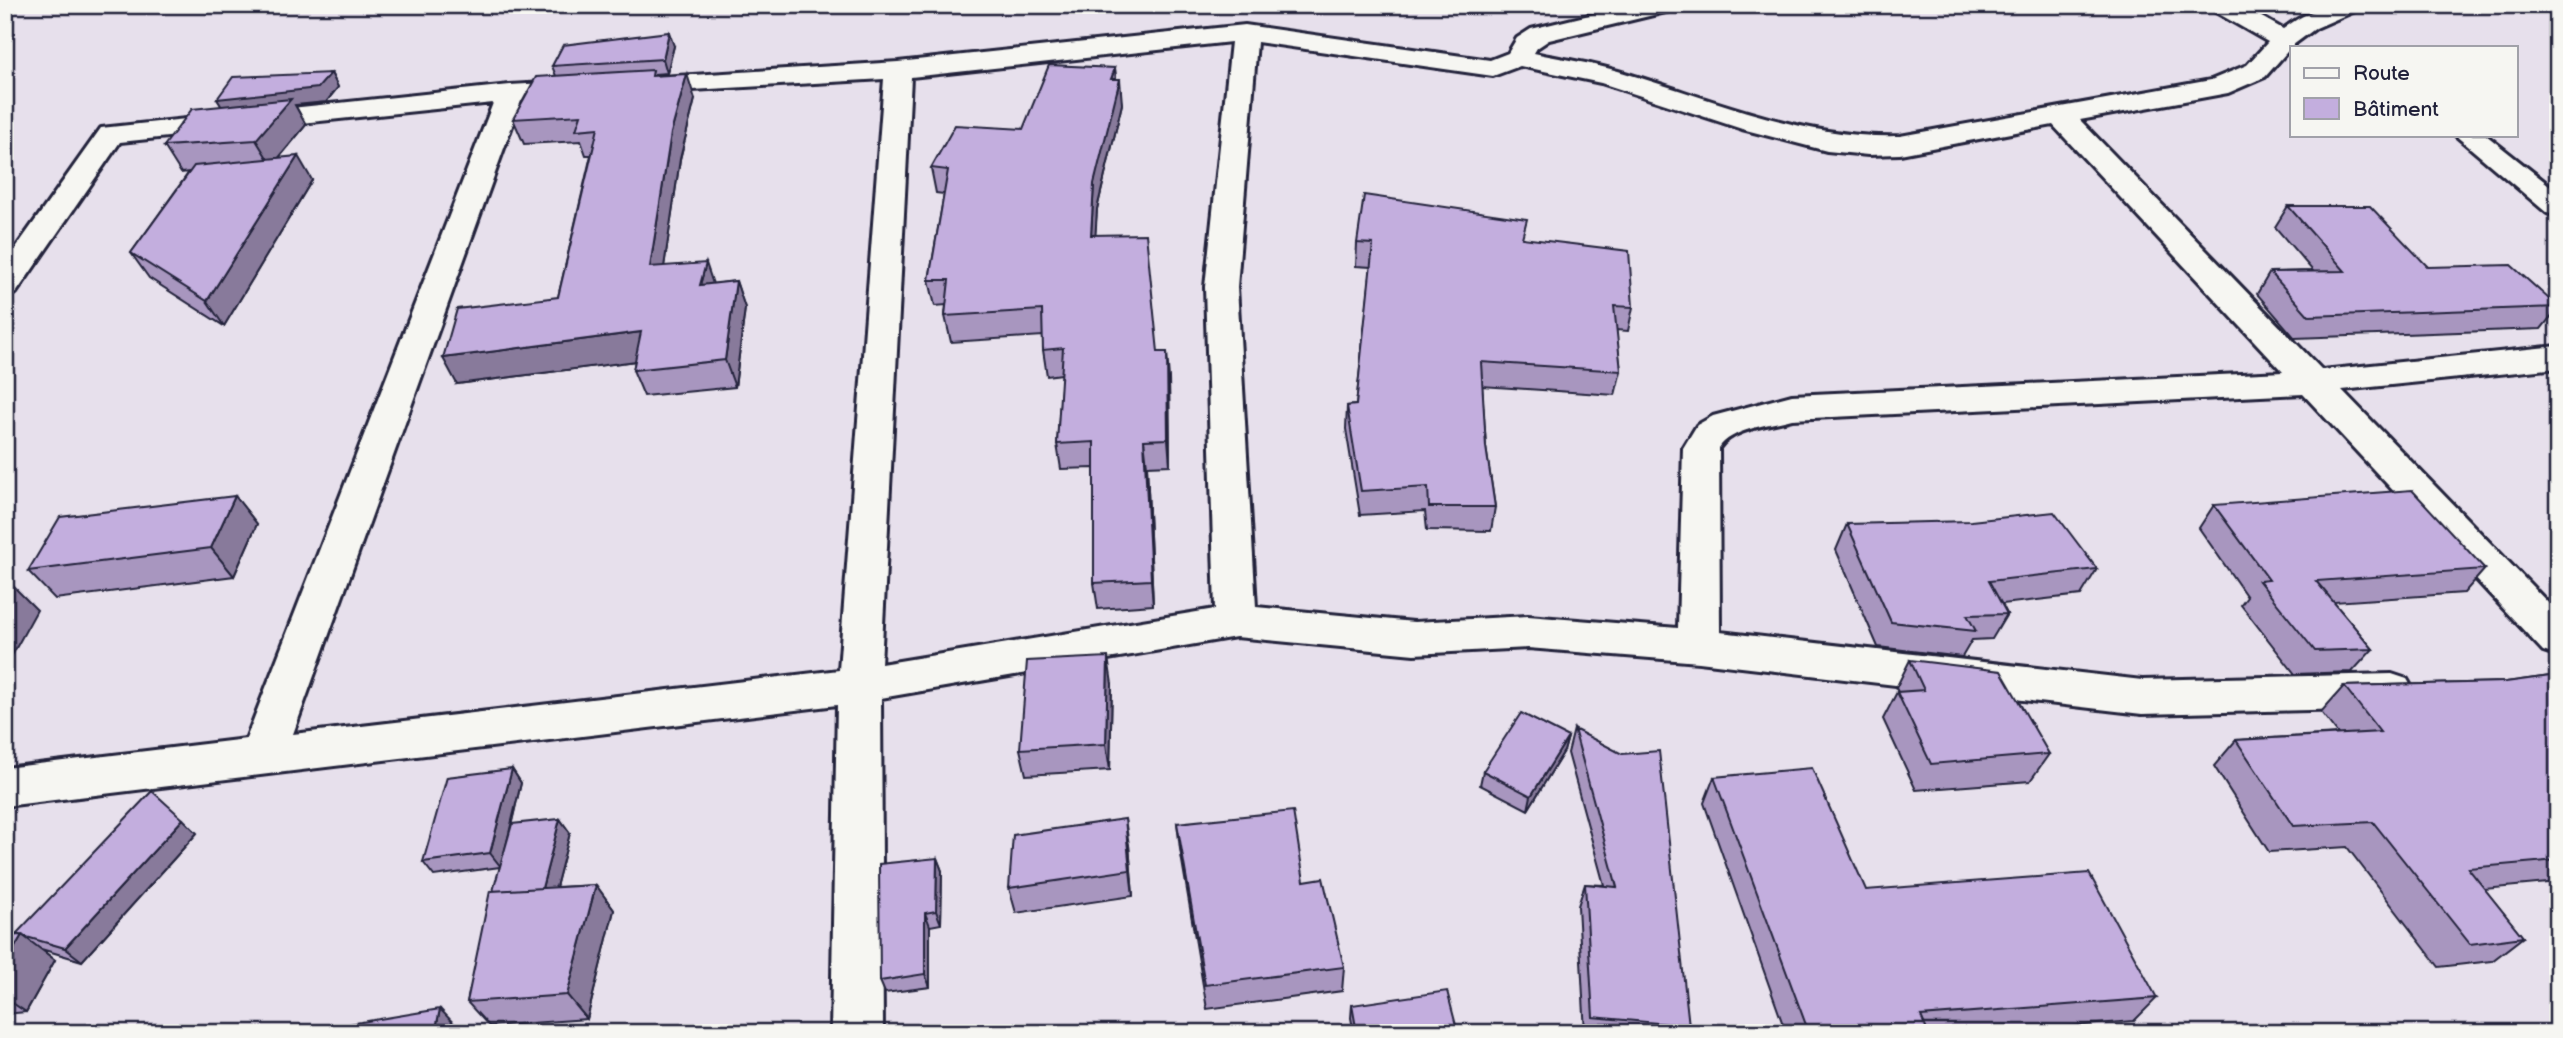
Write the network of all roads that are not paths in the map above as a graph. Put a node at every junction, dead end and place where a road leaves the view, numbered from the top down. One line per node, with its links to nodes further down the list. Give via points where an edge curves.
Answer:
1 (1665, 5): 6 (street, via 1540,34 1526,43)
2 (2221, 5): 5 (street)
3 (2348, 5): 5 (street, via 2306,23)
4 (1245, 33): 6 (street, via 1493,68); 7 (street); 15 (street, via 1222,288)
5 (2284, 40): 9 (street, via 2256,71 2218,87)
6 (1518, 58): 9 (street, via 1607,76 1827,142 1900,145)
7 (898, 70): 8 (street); 18 (street)
8 (510, 93): 12 (street, via 111,134); 20 (street)
9 (2061, 117): 14 (street)
10 (2470, 136): 11 (street)
11 (2558, 207)
12 (5, 286)
13 (2558, 358): 14 (street)
14 (2314, 382): 16 (street); 17 (street, via 1793,407 1726,425 1710,434 1701,448)
15 (1236, 621): 17 (street, via 1414,638 1528,632); 18 (street)
16 (2558, 640)
17 (1699, 646): 19 (street, via 2142,697)
18 (859, 685): 20 (street); 22 (street)
19 (2426, 690)
20 (262, 757): 21 (street)
21 (5, 787)
22 (857, 1033)

